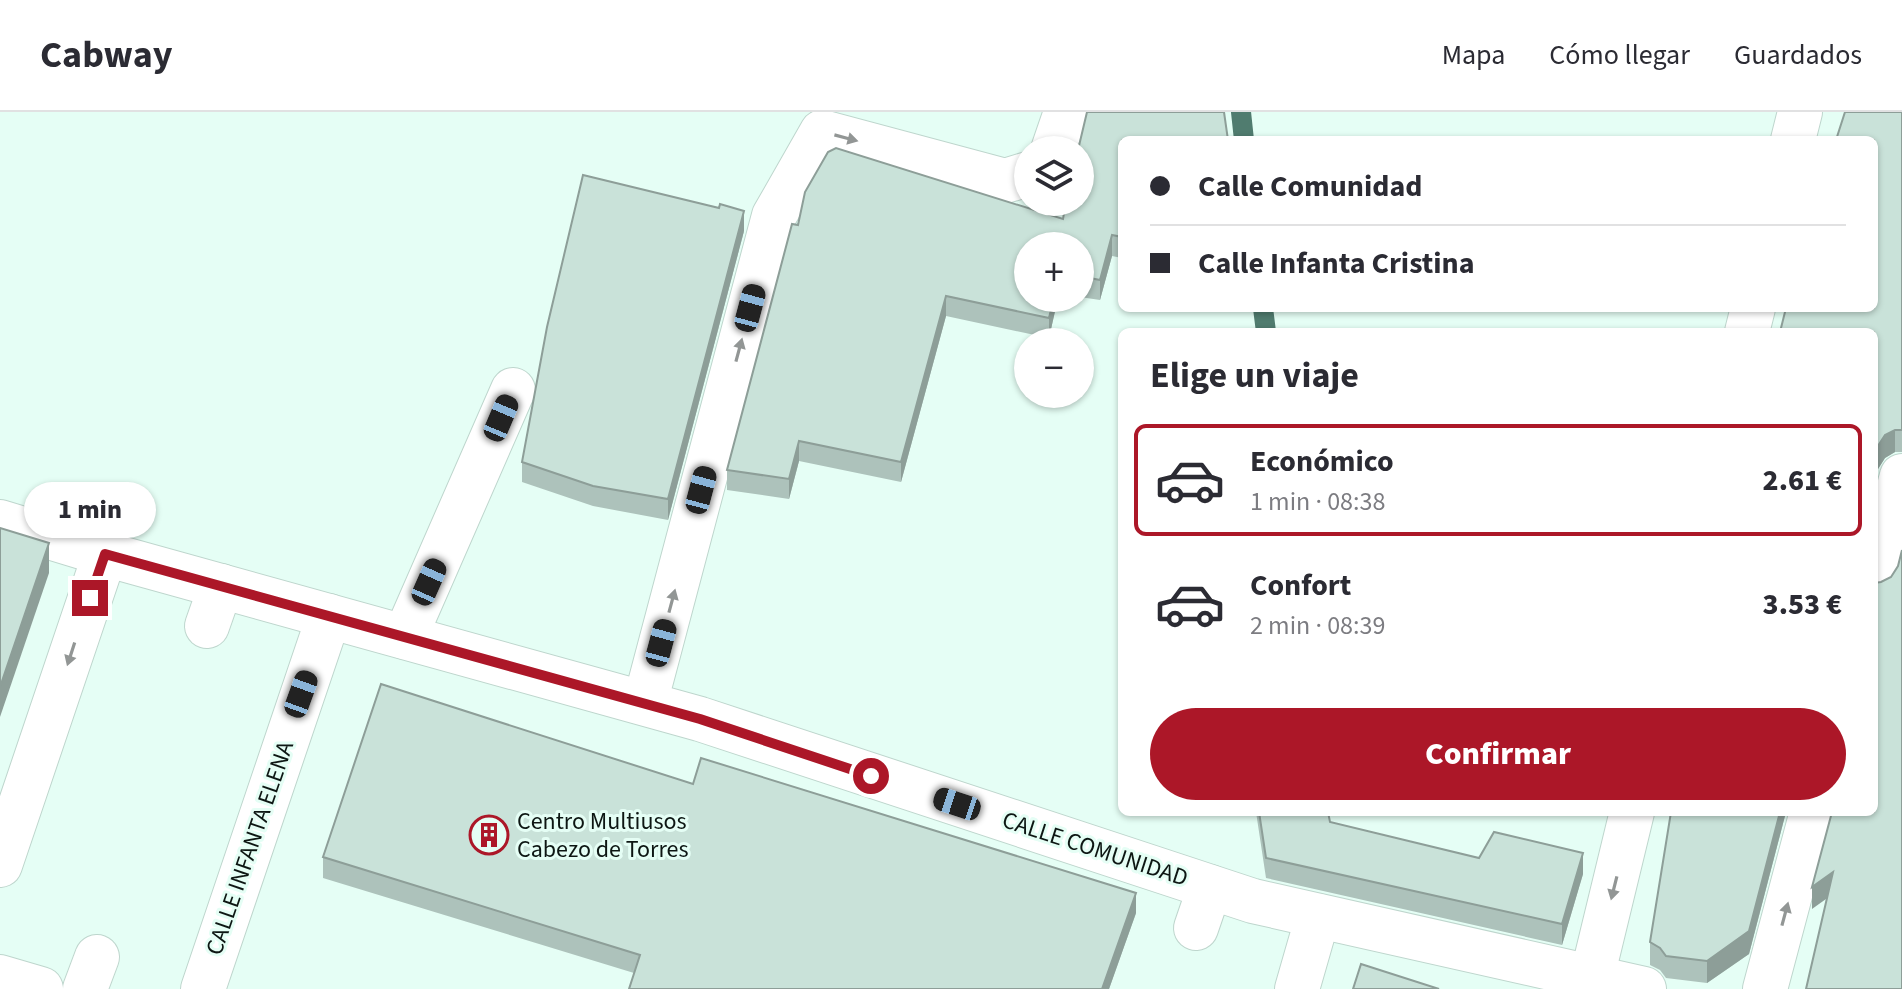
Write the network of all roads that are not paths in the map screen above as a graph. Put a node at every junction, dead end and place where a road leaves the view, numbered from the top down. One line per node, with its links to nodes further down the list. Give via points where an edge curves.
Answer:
1 (1066, 112): 3 (street)
2 (1800, 112): 4 (street)
3 (1058, 136)
4 (1794, 136)
5 (1014, 178): 13 (street, one-way to 5, via 774,216 822,132 1005,181)
6 (513, 390): 12 (street)
7 (1902, 476): 10 (street)
8 (0, 522): 9 (street, CALLE COMUNIDAD)
9 (105, 554): 11 (street, CALLE COMUNIDAD, via 214,606); 16 (street, one-way to 16)
10 (1878, 566)
11 (329, 616): 12 (street, CALLE COMUNIDAD); 23 (street, CALLE INFANTA ELENA)
12 (405, 637): 13 (street, CALLE COMUNIDAD)
13 (645, 703): 17 (street, CALLE COMUNIDAD)
14 (1631, 816): 21 (street, one-way to 21)
15 (1811, 816): 26 (street, one-way to 15)
16 (0, 865)
17 (1210, 887): 18 (street, CALLE COMUNIDAD); 19 (street)
18 (1318, 916): 21 (street, CALLE COMUNIDAD); 24 (street)
19 (1196, 928)
20 (0, 977): 22 (street)
21 (1592, 977): 25 (street, CALLE COMUNIDAD)
22 (41, 989)
23 (203, 989)
24 (1297, 989)
25 (1644, 989)
26 (1765, 989)

